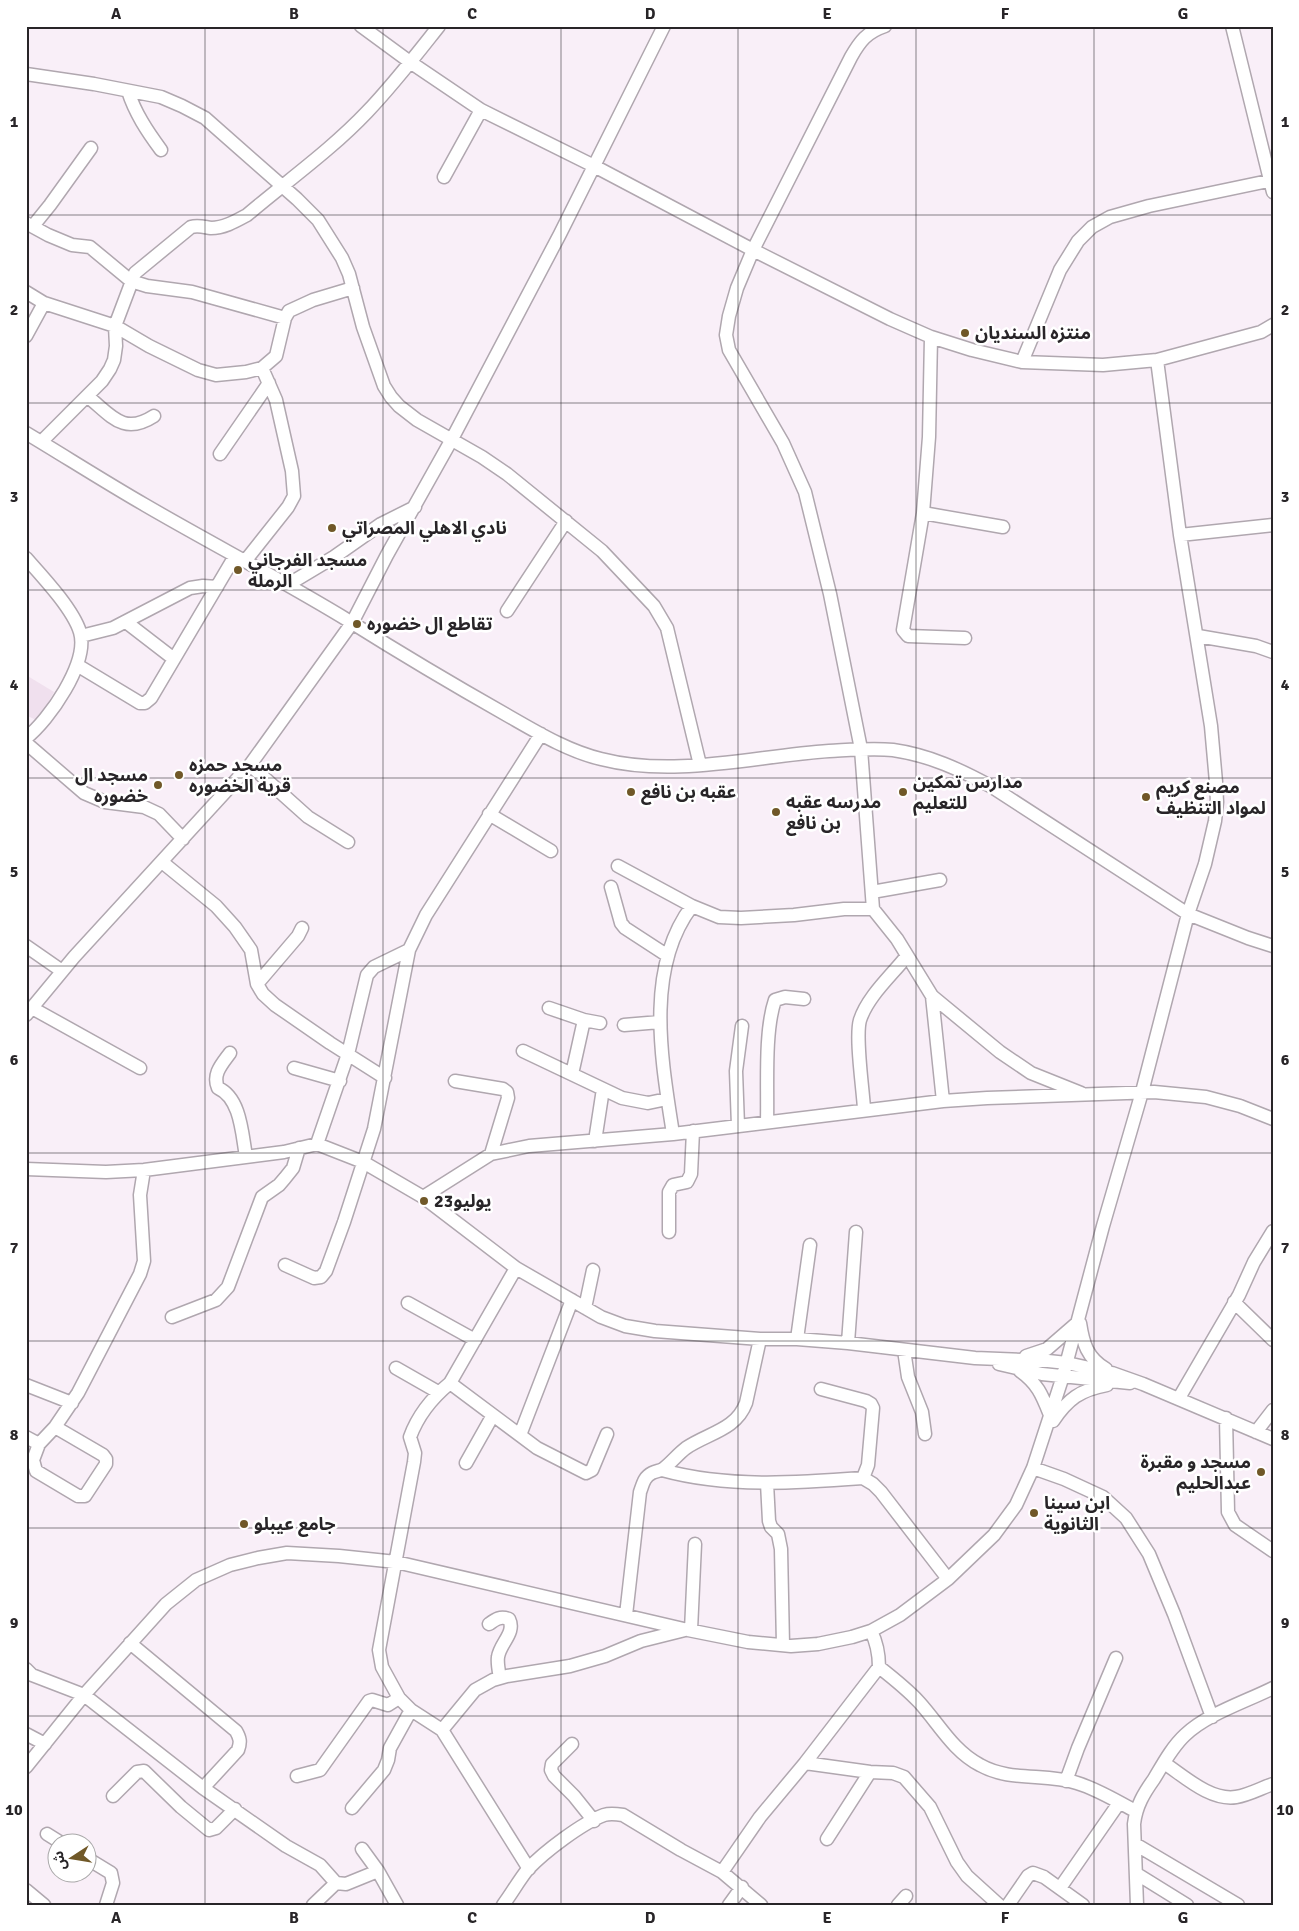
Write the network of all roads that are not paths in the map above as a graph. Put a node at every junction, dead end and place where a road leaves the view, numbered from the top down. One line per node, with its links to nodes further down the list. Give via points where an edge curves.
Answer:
1 (361, 26): 6 (street)
2 (439, 26): 6 (street)
3 (664, 26): 12 (street)
4 (885, 26): 17 (street, via 862,38 854,51)
5 (1232, 26): 14 (street)
6 (410, 62): 9 (street); 15 (street, via 366,113)
7 (26, 74): 8 (street)
8 (128, 91): 11 (street, via 146,129); 15 (street, via 161,97 205,118)
9 (481, 110): 12 (street); 13 (street)
10 (91, 148): 16 (street, via 56,198)
11 (162, 150)
12 (594, 166): 17 (street); 34 (street)
13 (444, 177)
14 (1272, 184): 28 (street, via 1149,206 1110,217 1092,227 1078,241 1060,270)
15 (282, 186): 18 (street, via 235,222 218,227 190,227 140,268); 19 (street, via 318,220 332,240 349,274)
16 (30, 225): 18 (street, via 72,245 90,247)
17 (753, 250): 26 (street); 59 (street, via 729,316 726,334 729,350 783,443 805,492 828,585)
18 (131, 281): 22 (street, via 192,292); 24 (street)
19 (352, 288): 22 (street, via 297,307); 34 (street, via 374,360 391,397 417,420)
20 (26, 292): 21 (street)
21 (44, 303): 24 (street); 25 (street)
22 (285, 318): 29 (street, via 278,352)
23 (1273, 325): 27 (street, via 1261,332)
24 (115, 326): 29 (street, via 208,374); 31 (street, via 116,346 110,370)
25 (26, 336)
26 (931, 337): 28 (street); 38 (street, via 929,437)
27 (1156, 360): 28 (street, via 1103,366); 42 (street)
28 (1022, 362)
29 (262, 368): 30 (street)
30 (269, 383): 36 (street); 44 (street, via 292,471 294,496 288,507)
31 (87, 396): 32 (street, via 121,424 136,424); 35 (street)
32 (154, 416)
33 (26, 433): 35 (street)
34 (452, 439): 37 (street); 39 (street, via 507,474)
35 (41, 442): 44 (street)
36 (220, 454)
37 (415, 507): 45 (street, via 381,524); 49 (street)
38 (923, 514): 41 (street); 52 (street, via 903,630 908,636)
39 (566, 520): 47 (street); 61 (street, via 630,578 654,606 667,628)
40 (1273, 526): 42 (street)
41 (1003, 528)
42 (1180, 535): 51 (street)
43 (26, 558): 50 (street, via 63,603)
44 (241, 558): 45 (street); 46 (street)
45 (289, 584): 49 (street)
46 (217, 587): 48 (street, via 190,588); 54 (street)
47 (507, 611)
48 (126, 622): 50 (street); 54 (street)
49 (352, 623): 56 (street, via 423,668); 60 (street)
50 (81, 636): 55 (street)
51 (1198, 636): 53 (street); 73 (street, via 1211,726 1217,802 1205,864)
52 (965, 638)
53 (1273, 652)
54 (174, 659): 55 (street, via 151,698 143,704)
55 (77, 665): 57 (street, via 50,713)
56 (541, 734): 61 (street, via 599,759 659,767); 62 (street)
57 (26, 738)
58 (26, 743): 63 (street, via 84,793 105,802 144,807 159,814)
59 (861, 749): 61 (street); 70 (street); 73 (street, via 894,750 959,769)
60 (250, 765): 63 (street); 64 (street, via 308,817)
61 (700, 765)
62 (489, 814): 65 (street); 77 (street, via 426,915)
63 (182, 839): 66 (street)
64 (348, 842)
65 (551, 851)
66 (162, 862): 80 (street); 81 (street, via 216,906 235,927 251,950)
67 (618, 866): 71 (street)
68 (940, 880): 70 (street)
69 (612, 887): 78 (street, via 625,928)
70 (872, 892): 72 (street)
71 (692, 906): 72 (street, via 719,917 741,918 844,909); 78 (street, via 676,932)
72 (873, 910): 79 (street, via 897,939)
73 (1188, 914): 76 (street); 101 (street)
74 (302, 928): 81 (street)
75 (26, 946): 80 (street)
76 (1273, 946)
77 (409, 950): 93 (street, via 374,967 367,975); 97 (street)
78 (668, 956): 87 (street)
79 (906, 957): 82 (street); 105 (street, via 870,1001 860,1020)
80 (62, 971): 85 (street)
81 (257, 984): 93 (street, via 276,1006)
82 (932, 996): 102 (street, via 1000,1052 1032,1073); 104 (street)
83 (804, 999): 107 (street, via 785,997 775,1000 772,1008)
84 (549, 1008): 86 (street)
85 (29, 1012): 94 (street)
86 (584, 1020): 88 (street); 96 (street)
87 (660, 1022): 89 (street); 103 (street)
88 (600, 1023)
89 (624, 1025)
90 (742, 1026): 108 (street, via 736,1071)
91 (523, 1051): 96 (street)
92 (230, 1053): 115 (street, via 218,1069 216,1084 233,1102)
93 (348, 1054): 97 (street); 98 (street)
94 (140, 1068)
95 (294, 1068): 98 (street)
96 (572, 1074): 100 (street)
97 (385, 1078): 116 (street)
98 (340, 1080): 112 (street)
99 (455, 1081): 114 (street, via 507,1092)
100 (603, 1089): 103 (street, via 622,1098 648,1103); 111 (street)
101 (1142, 1092): 102 (street); 106 (street, via 1206,1097); 132 (street)
102 (1084, 1094): 104 (street)
103 (667, 1099): 110 (street)
104 (943, 1101): 105 (street)
105 (864, 1109): 107 (street)
106 (1273, 1119)
107 (767, 1122): 108 (street)
108 (738, 1126): 109 (street)
109 (693, 1131): 110 (street); 121 (street, via 691,1174 687,1182 673,1185 669,1192)
110 (673, 1134): 111 (street)
111 (595, 1141): 114 (street, via 529,1146)
112 (317, 1144): 113 (street); 116 (street)
113 (299, 1148): 115 (street); 131 (street, via 293,1168 279,1185 262,1197 228,1288 216,1300)
114 (491, 1154): 119 (street)
115 (246, 1156): 118 (street)
116 (364, 1162): 119 (street); 124 (street, via 326,1271 321,1277 314,1278)
117 (26, 1169): 118 (street)
118 (144, 1170): 149 (street, via 140,1195 144,1261 140,1274)
119 (423, 1197): 125 (street)
120 (1273, 1231): 128 (street)
121 (668, 1232)
122 (856, 1232): 137 (street)
123 (810, 1245): 133 (street)
124 (285, 1265)
125 (516, 1268): 127 (street); 135 (street)
126 (593, 1270): 130 (street)
127 (572, 1300): 130 (street); 159 (street)
128 (1234, 1302): 136 (street); 148 (street)
129 (408, 1303): 135 (street)
130 (585, 1308): 134 (street, via 625,1326)
131 (172, 1317)
132 (1078, 1320): 139 (street); 140 (street, via 1047,1349); 143 (street, via 1089,1354)
133 (797, 1338): 134 (street); 137 (street)
134 (760, 1339): 165 (street, via 746,1403 737,1419 684,1449)
135 (475, 1340): 144 (street)
136 (1273, 1340)
137 (848, 1343): 138 (street)
138 (904, 1350): 140 (street); 158 (street, via 908,1377 922,1412)
139 (1067, 1363): 140 (street, via 1048,1360); 142 (street); 143 (street)
140 (1016, 1365): 142 (street, via 1042,1374); 152 (street, via 1039,1389)
141 (396, 1368): 147 (street)
142 (1064, 1376): 143 (street); 152 (street)
143 (1114, 1378): 148 (street, via 1143,1384); 155 (street, via 1081,1392 1062,1408)
144 (450, 1383): 147 (street); 151 (street)
145 (26, 1385): 149 (street)
146 (822, 1389): 166 (street, via 871,1404 873,1421 868,1465)
147 (438, 1392): 170 (street, via 410,1436 414,1462)
148 (1179, 1398): 153 (street)
149 (72, 1403): 154 (street)
150 (1273, 1410): 156 (street)
151 (492, 1415): 159 (street); 163 (street)
152 (1050, 1416): 155 (street)
153 (1226, 1418): 156 (street); 169 (street, via 1228,1512 1235,1525)
154 (55, 1427): 162 (street); 162 (street, via 106,1458 106,1464 85,1496 78,1496 36,1471 33,1460)
155 (1045, 1431): 164 (street)
156 (1256, 1432): 161 (street)
157 (607, 1434): 159 (street, via 592,1470 586,1473 536,1448)
158 (925, 1434)
159 (520, 1435)
160 (26, 1437): 162 (street)
161 (1273, 1439)
162 (39, 1444)
163 (466, 1463)
164 (1033, 1468): 171 (street, via 1016,1504 994,1535); 186 (street, via 1103,1497 1126,1518 1149,1554)
165 (662, 1470): 167 (street, via 685,1477); 172 (street, via 644,1479 640,1492)
166 (863, 1478): 167 (street); 171 (street, via 880,1492)
167 (766, 1484): 177 (street, via 768,1521 778,1534 781,1549)
168 (695, 1544): 174 (street)
169 (1273, 1550)
170 (396, 1562): 172 (street); 176 (street, via 287,1553 230,1565 196,1580 166,1604); 184 (street, via 380,1650 382,1667)
171 (948, 1579): 175 (street, via 900,1615)
172 (626, 1615): 174 (street)
173 (489, 1624): 181 (street, via 505,1618 512,1624 498,1657)
174 (689, 1630): 177 (street, via 748,1642); 181 (street, via 570,1666)
175 (871, 1631): 177 (street, via 818,1644); 179 (street, via 878,1648)
176 (130, 1643): 183 (street); 198 (street, via 240,1738 238,1750)
177 (783, 1645)
178 (1116, 1658): 196 (street)
179 (879, 1667): 191 (street); 196 (street, via 920,1702 943,1732 980,1766 999,1774)
180 (26, 1669): 183 (street, via 32,1675)
181 (500, 1678): 187 (street, via 475,1690)
182 (1273, 1688): 186 (street)
183 (84, 1695): 189 (street); 198 (street)
184 (399, 1698): 185 (street); 195 (street, via 388,1705 369,1701 320,1770)
185 (411, 1710): 187 (street); 201 (street, via 390,1748 384,1770)
186 (1212, 1717): 192 (street, via 1184,1735)
187 (442, 1730): 209 (street)
188 (26, 1734): 189 (street)
189 (44, 1744): 193 (street)
190 (572, 1744): 204 (street, via 552,1764 551,1770)
191 (805, 1763): 194 (street); 211 (street, via 760,1816)
192 (1164, 1763): 197 (street, via 1207,1791 1223,1797 1238,1797); 203 (street)
193 (26, 1767)
194 (870, 1772): 205 (street); 224 (street, via 898,1774 912,1784 930,1807 956,1862)
195 (297, 1776)
196 (1066, 1780): 200 (street)
197 (1273, 1784)
198 (203, 1788): 202 (street)
199 (114, 1796): 202 (street, via 137,1772 144,1771 210,1830)
200 (1119, 1803): 203 (street); 215 (street)
201 (352, 1808)
202 (235, 1809): 213 (street, via 286,1846 320,1865)
203 (1135, 1811): 206 (street)
204 (594, 1821): 209 (street, via 547,1851); 211 (street, via 604,1815 623,1815)
205 (827, 1839)
206 (1135, 1844): 212 (street); 229 (street)
207 (362, 1849): 210 (street)
208 (98, 1865): 218 (street, via 111,1873 113,1883)
209 (529, 1869): 221 (street)
210 (378, 1871): 213 (street, via 346,1884); 220 (street)
211 (722, 1872): 214 (street)
212 (1137, 1874): 227 (street); 228 (street)
213 (336, 1883): 219 (street)
214 (742, 1887): 222 (street); 223 (street)
215 (1060, 1888): 225 (street, via 1033,1873); 226 (street)
216 (26, 1890): 217 (street)
217 (44, 1905)
218 (106, 1905)
219 (313, 1905)
220 (397, 1905)
221 (504, 1905)
222 (729, 1905)
223 (761, 1905)
224 (999, 1905)
225 (1008, 1905)
226 (1083, 1905)
227 (1137, 1905)
228 (1187, 1905)
229 (1238, 1905)

